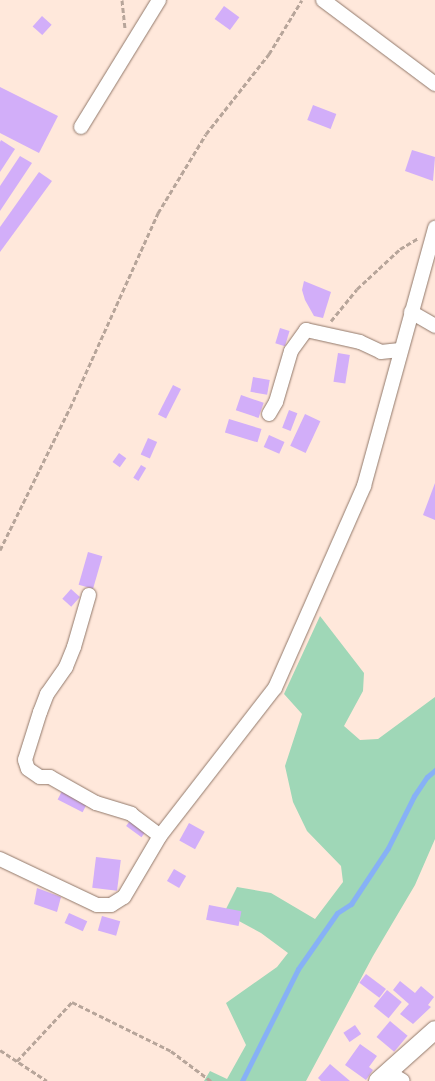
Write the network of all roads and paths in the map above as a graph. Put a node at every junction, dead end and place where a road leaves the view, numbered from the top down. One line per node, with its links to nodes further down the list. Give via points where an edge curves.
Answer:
1 (122, 0): 5 (path, via 121,14)
2 (159, 0): 5 (street)
3 (302, 0): 14 (path, via 269,54 206,134 158,213 70,408)
4 (323, 0): 6 (street)
5 (128, 47): 7 (street)
6 (435, 84)
7 (81, 127)
8 (434, 231): 9 (street); 11 (path, via 400,249 357,289 334,319)
9 (411, 312): 10 (street); 12 (street)
10 (435, 326)
11 (316, 332): 12 (street, via 360,342 381,352); 13 (street, via 306,330 297,340)
12 (400, 350): 16 (street, via 364,486 275,688)
13 (269, 414)
14 (0, 550)
15 (89, 595): 16 (street, via 74,647 40,712 25,760 28,769 40,777 50,777 96,803 131,814)
16 (160, 836): 17 (street, via 124,898 111,905 97,905)
17 (0, 859)
18 (435, 1030): 21 (street)
19 (0, 1050): 20 (path)
20 (17, 1061): 22 (path); 23 (path, via 72,1002 171,1051)
21 (383, 1076): 24 (street)
22 (47, 1081)
23 (211, 1081)
24 (403, 1081)

